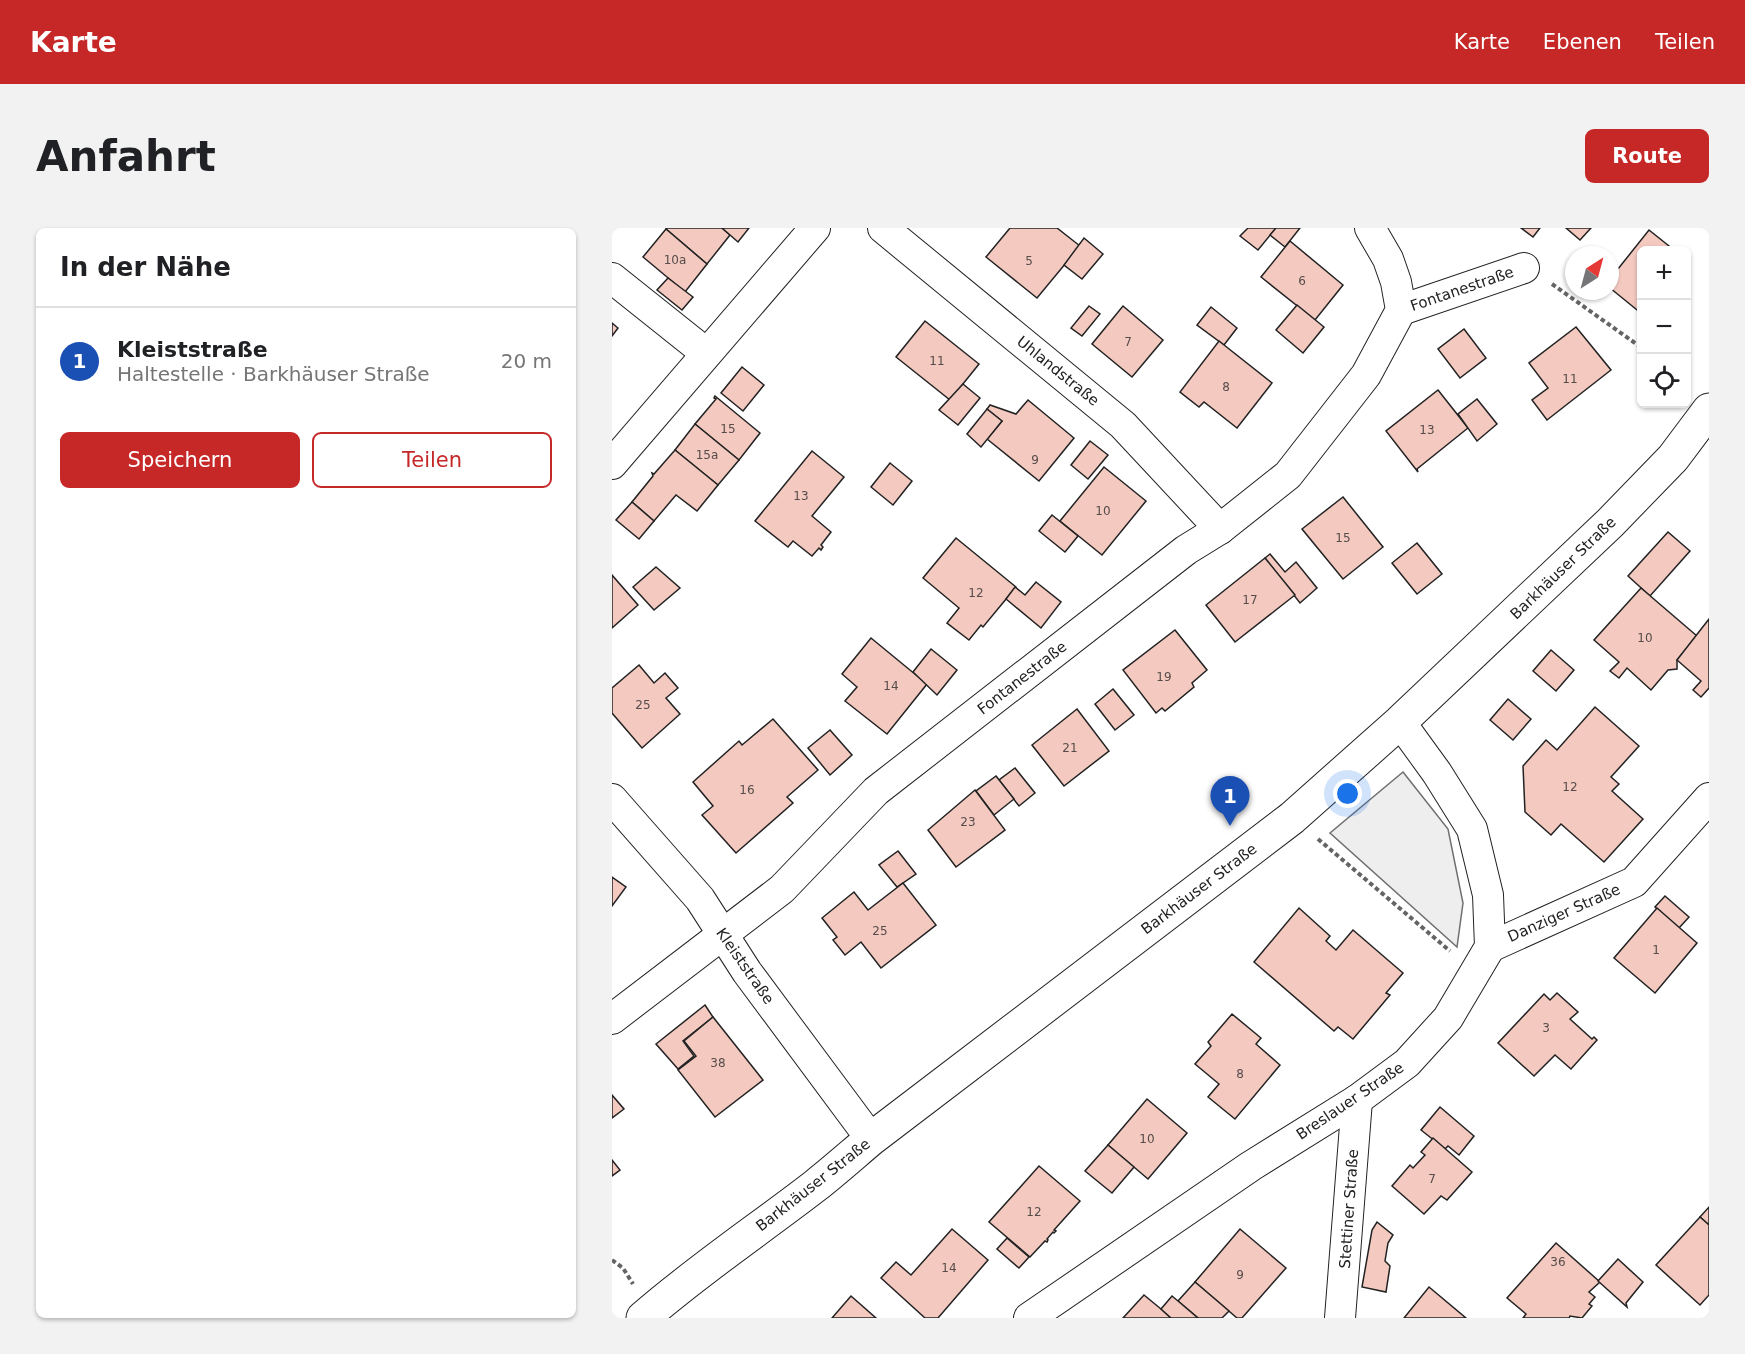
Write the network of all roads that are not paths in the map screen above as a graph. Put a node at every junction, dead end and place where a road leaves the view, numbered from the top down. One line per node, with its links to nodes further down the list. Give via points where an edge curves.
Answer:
1 (815, 228): 7 (street)
2 (883, 228): 10 (street, Uhlandstraße, via 1123,425)
3 (1370, 228): 6 (street, Fontanestraße, via 1388,259)
4 (1524, 268): 6 (street, Fontanestraße)
5 (612, 278): 7 (street)
6 (1401, 310): 10 (street, Fontanestraße, via 1366,375 1288,475)
7 (706, 353): 9 (street)
8 (1709, 410): 11 (street, Barkhäuser Straße, via 1673,458 1610,523)
9 (612, 464)
10 (1220, 529): 14 (street, Fontanestraße, via 1186,550 876,791 782,889)
11 (1400, 722): 15 (street, via 1472,829 1488,895); 18 (street, Barkhäuser Straße, via 1292,818)
12 (1709, 798): 15 (street, Danziger Straße, via 1634,882)
13 (612, 800): 14 (street, Kleiststraße, via 700,899)
14 (723, 935): 16 (street, Fontanestraße); 18 (street, Kleiststraße)
15 (1490, 946): 17 (street, Breslauer Straße, via 1448,1018 1407,1063)
16 (612, 1019)
17 (1357, 1100): 20 (street, Breslauer Straße, via 1251,1166); 21 (street, Stettiner Straße)
18 (871, 1139): 19 (street, Barkhäuser Straße, via 677,1289)
19 (641, 1305)
20 (1029, 1318)
21 (1340, 1318)

